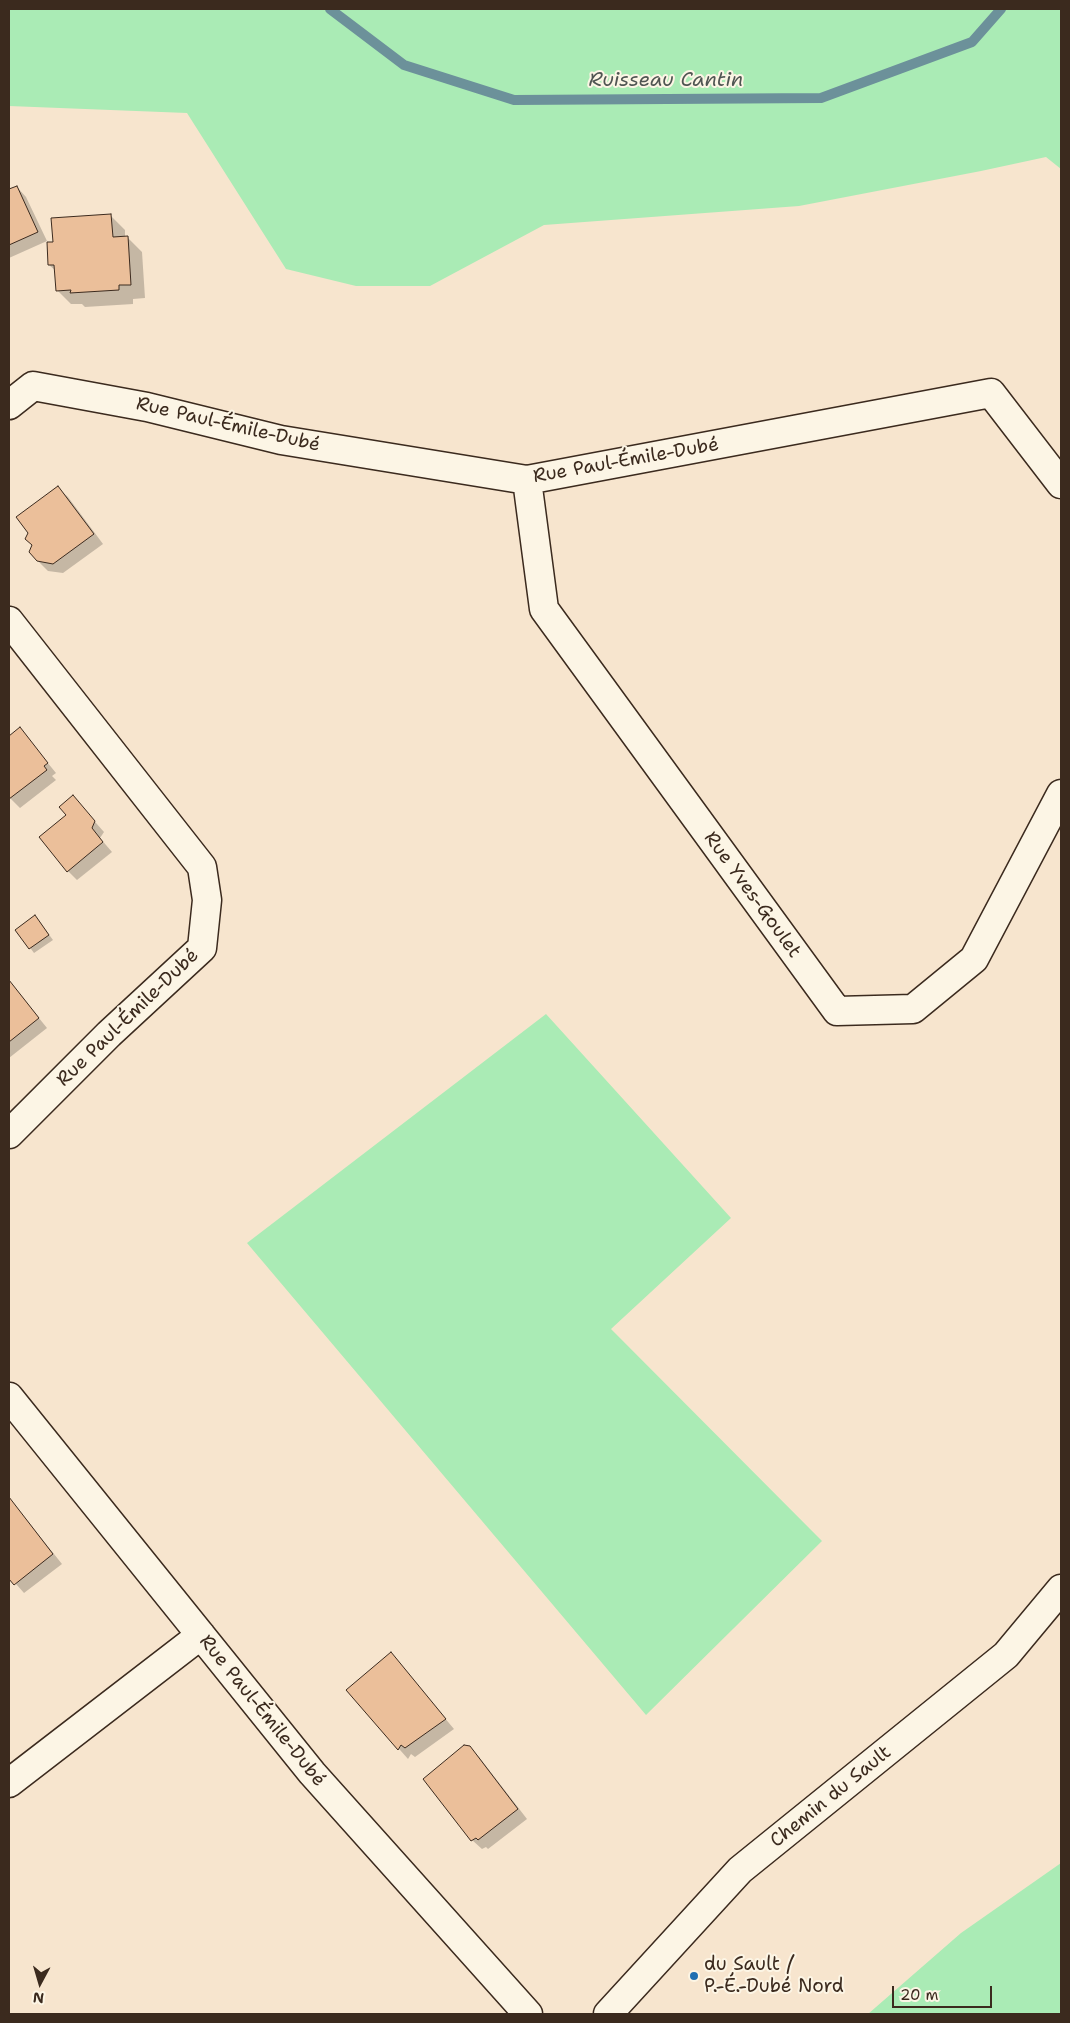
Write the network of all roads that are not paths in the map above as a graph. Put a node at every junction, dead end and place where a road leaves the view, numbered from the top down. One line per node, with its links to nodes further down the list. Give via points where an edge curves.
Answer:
1 (9, 405): 2 (street, Rue Paul-Émile-Dubé, via 33,386 146,407 281,440)
2 (527, 480): 3 (street, Rue Paul-Émile-Dubé, via 991,393); 5 (street, Rue Yves-Goulet, via 544,609 837,1011 913,1009 974,959)
3 (1061, 484)
4 (9, 621): 6 (street, Rue Paul-Émile-Dubé, via 202,866 207,900 202,948 109,1034)
5 (1061, 794)
6 (9, 1134)
7 (9, 1397): 9 (street, Rue Paul-Émile-Dubé)
8 (1061, 1589): 12 (street, Chemin du Sault, via 1006,1655 740,1870)
9 (201, 1636): 10 (street); 11 (street, Rue Paul-Émile-Dubé, via 312,1773)
10 (9, 1783)
11 (528, 2014)
12 (608, 2014)

